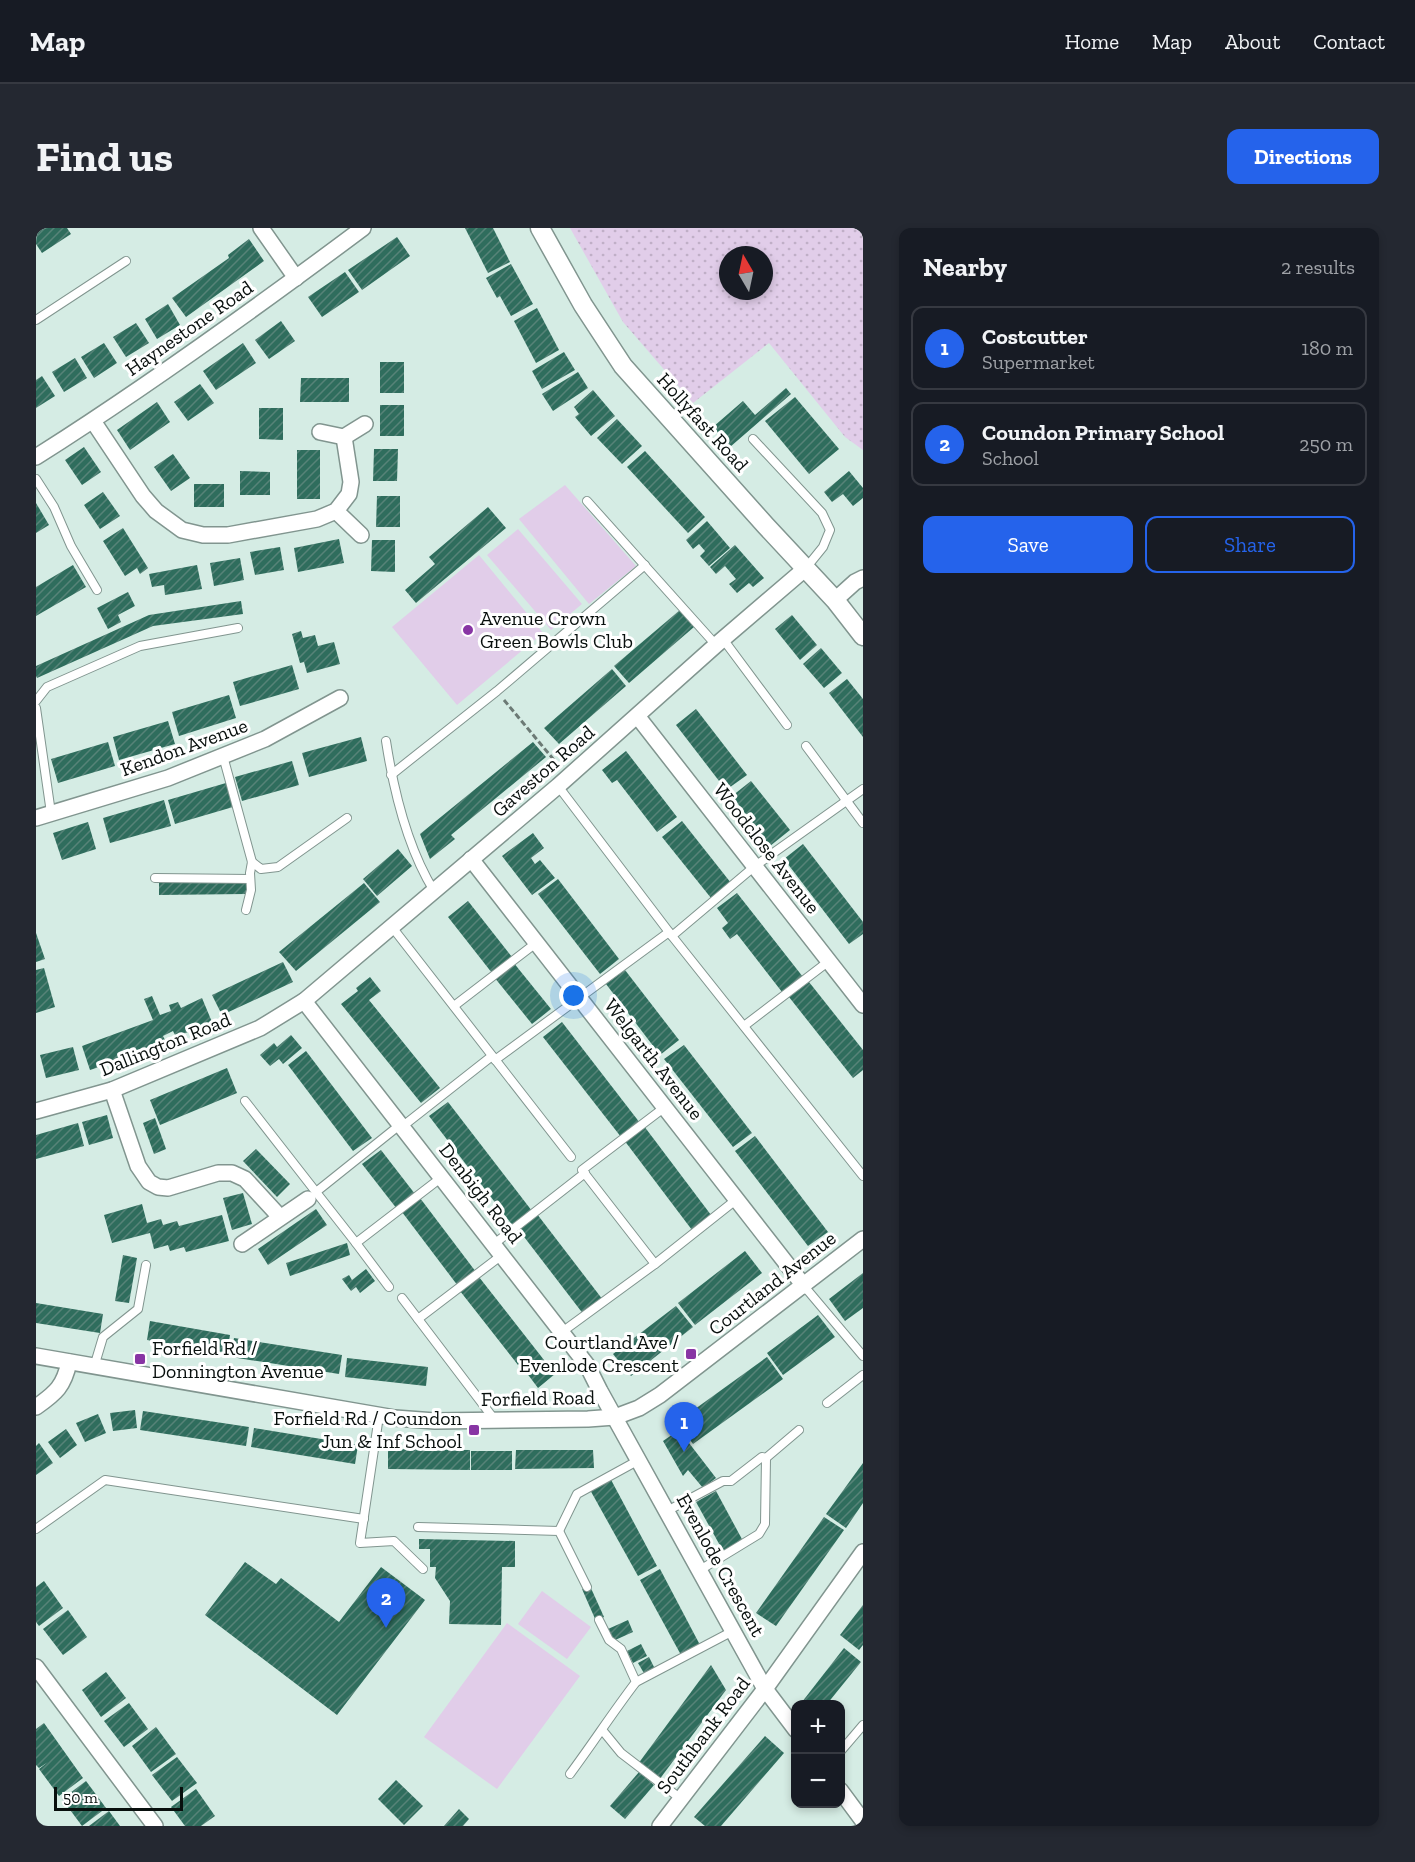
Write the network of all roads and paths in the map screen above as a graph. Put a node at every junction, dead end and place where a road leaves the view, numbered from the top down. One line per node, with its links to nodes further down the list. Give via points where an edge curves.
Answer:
1 (261, 228): 5 (street)
2 (363, 228): 5 (street, Haynestone Road)
3 (540, 228): 18 (street, Hollyfast Road, via 623,366)
4 (126, 261): 6 (lane)
5 (296, 278): 7 (street, Haynestone Road)
6 (36, 320)
7 (93, 421): 12 (street, Haynestone Road); 15 (street, via 151,506 173,525 193,534 228,535 317,519)
8 (365, 424): 10 (street)
9 (320, 432): 10 (street)
10 (344, 437): 15 (street, via 351,482 349,494)
11 (753, 439): 18 (lane, via 822,513 830,530 823,547)
12 (36, 458)
13 (36, 479): 20 (lane)
14 (587, 501): 17 (lane)
15 (336, 511): 16 (street)
16 (361, 536)
17 (645, 566): 24 (lane); 25 (lane)
18 (806, 568): 21 (street, Hollyfast Road); 24 (street, Gaveston Road)
19 (863, 578): 21 (street)
20 (97, 590)
21 (835, 600): 23 (street, Hollyfast Road)
22 (238, 628): 27 (lane, via 140,646 47,687)
23 (863, 636)
24 (719, 642): 29 (street, Gaveston Road); 30 (lane)
25 (497, 691): 34 (lane); 35 (path)
26 (340, 698): 33 (street, Kendon Avenue, via 265,739)
27 (36, 701)
28 (36, 708): 38 (lane)
29 (638, 717): 35 (street, Gaveston Road); 44 (street, Woodclose Avenue)
30 (787, 725)
31 (386, 741): 34 (lane)
32 (806, 746): 37 (lane)
33 (223, 756): 38 (street, Kendon Avenue, via 168,778); 43 (lane)
34 (391, 775): 47 (lane, via 412,846)
35 (563, 781): 42 (street, Gaveston Road); 50 (lane)
36 (863, 789): 37 (lane)
37 (846, 801): 41 (lane); 44 (lane)
38 (51, 813): 39 (street, Kendon Avenue)
39 (36, 818)
40 (347, 818): 43 (lane, via 278,867 261,868)
41 (863, 823)
42 (471, 859): 47 (street, Gaveston Road); 51 (street, Welgarth Avenue)
43 (252, 862): 46 (lane)
44 (755, 866): 50 (lane); 52 (street, Woodclose Avenue)
45 (155, 878): 46 (lane)
46 (250, 879): 48 (lane)
47 (434, 891): 49 (street, Gaveston Road)
48 (246, 910)
49 (392, 927): 54 (street, Gaveston Road); 56 (lane)
50 (671, 934): 53 (lane); 57 (lane)
51 (536, 943): 53 (street, Welgarth Avenue); 56 (lane)
52 (828, 961): 55 (street, Woodclose Avenue); 57 (lane)
53 (579, 997): 58 (lane); 61 (street, Welgarth Avenue)
54 (304, 1001): 59 (street, Dallington Road, via 260,1028); 63 (street, Denbigh Road)
55 (863, 1005)
56 (454, 1006): 58 (lane)
57 (744, 1026): 66 (lane)
58 (494, 1058): 63 (lane); 64 (lane)
59 (112, 1089): 62 (street, Dallington Road); 70 (street, via 138,1166 149,1182 168,1188 218,1173 232,1173 245,1179)
60 (245, 1101): 68 (lane)
61 (665, 1107): 65 (lane, via 582,1170); 69 (street, Welgarth Avenue)
62 (36, 1111)
63 (402, 1125): 67 (street, Denbigh Road); 68 (lane)
64 (572, 1157)
65 (585, 1173): 74 (lane); 75 (lane)
66 (863, 1176)
67 (442, 1177): 72 (lane); 74 (street, Denbigh Road)
68 (312, 1196): 70 (street); 72 (lane)
69 (737, 1199): 75 (lane); 77 (street, Welgarth Avenue)
70 (280, 1217): 73 (street)
71 (863, 1239): 77 (street, Courtland Avenue)
72 (356, 1243): 78 (lane)
73 (242, 1244)
74 (498, 1250): 80 (lane); 81 (street, Denbigh Road)
75 (655, 1264): 81 (lane)
76 (146, 1265): 85 (lane, via 138,1309 103,1337)
77 (804, 1286): 83 (lane); 90 (street, Courtland Avenue, via 660,1395)
78 (389, 1287)
79 (402, 1298): 80 (lane)
80 (418, 1319): 91 (lane)
81 (562, 1332): 90 (street, Denbigh Road, via 587,1365)
82 (36, 1356): 84 (street, Forfield Road)
83 (863, 1356)
84 (69, 1362): 85 (street, Forfield Road); 88 (street, via 66,1378 55,1393)
85 (94, 1366): 89 (street, Forfield Road)
86 (863, 1375): 87 (lane)
87 (827, 1403)
88 (36, 1407)
89 (379, 1416): 91 (street, Forfield Road, via 435,1421); 96 (lane)
90 (615, 1417): 91 (street, Forfield Road); 94 (street, Evenlode Crescent)
91 (494, 1420)
92 (799, 1430): 93 (lane)
93 (766, 1458): 95 (lane, via 762,1457 731,1481 723,1481); 102 (lane, via 765,1524 759,1534)
94 (639, 1460): 95 (street, Evenlode Crescent); 99 (lane, via 577,1494)
95 (667, 1511): 102 (street, Evenlode Crescent)
96 (364, 1519): 98 (lane, via 105,1480); 101 (lane, via 360,1543 394,1541)
97 (418, 1527): 99 (lane)
98 (36, 1529)
99 (559, 1531): 103 (lane)
100 (863, 1552): 108 (street, Southbank Road)
101 (423, 1569)
102 (700, 1570): 105 (street, Evenlode Crescent)
103 (587, 1587)
104 (599, 1620): 107 (lane, via 609,1640 621,1649)
105 (733, 1631): 107 (lane); 108 (street, Evenlode Crescent)
106 (36, 1667): 117 (street)
107 (636, 1682): 111 (lane)
108 (765, 1689): 109 (street, Evenlode Crescent); 115 (street, Southbank Road)
109 (791, 1725)
110 (863, 1725): 112 (lane)
111 (603, 1731): 113 (lane); 115 (lane, via 621,1754)
112 (845, 1746)
113 (570, 1774)
114 (845, 1798): 116 (street)
115 (681, 1799): 118 (street, Southbank Road)
116 (863, 1821)
117 (155, 1826)
118 (660, 1826)

